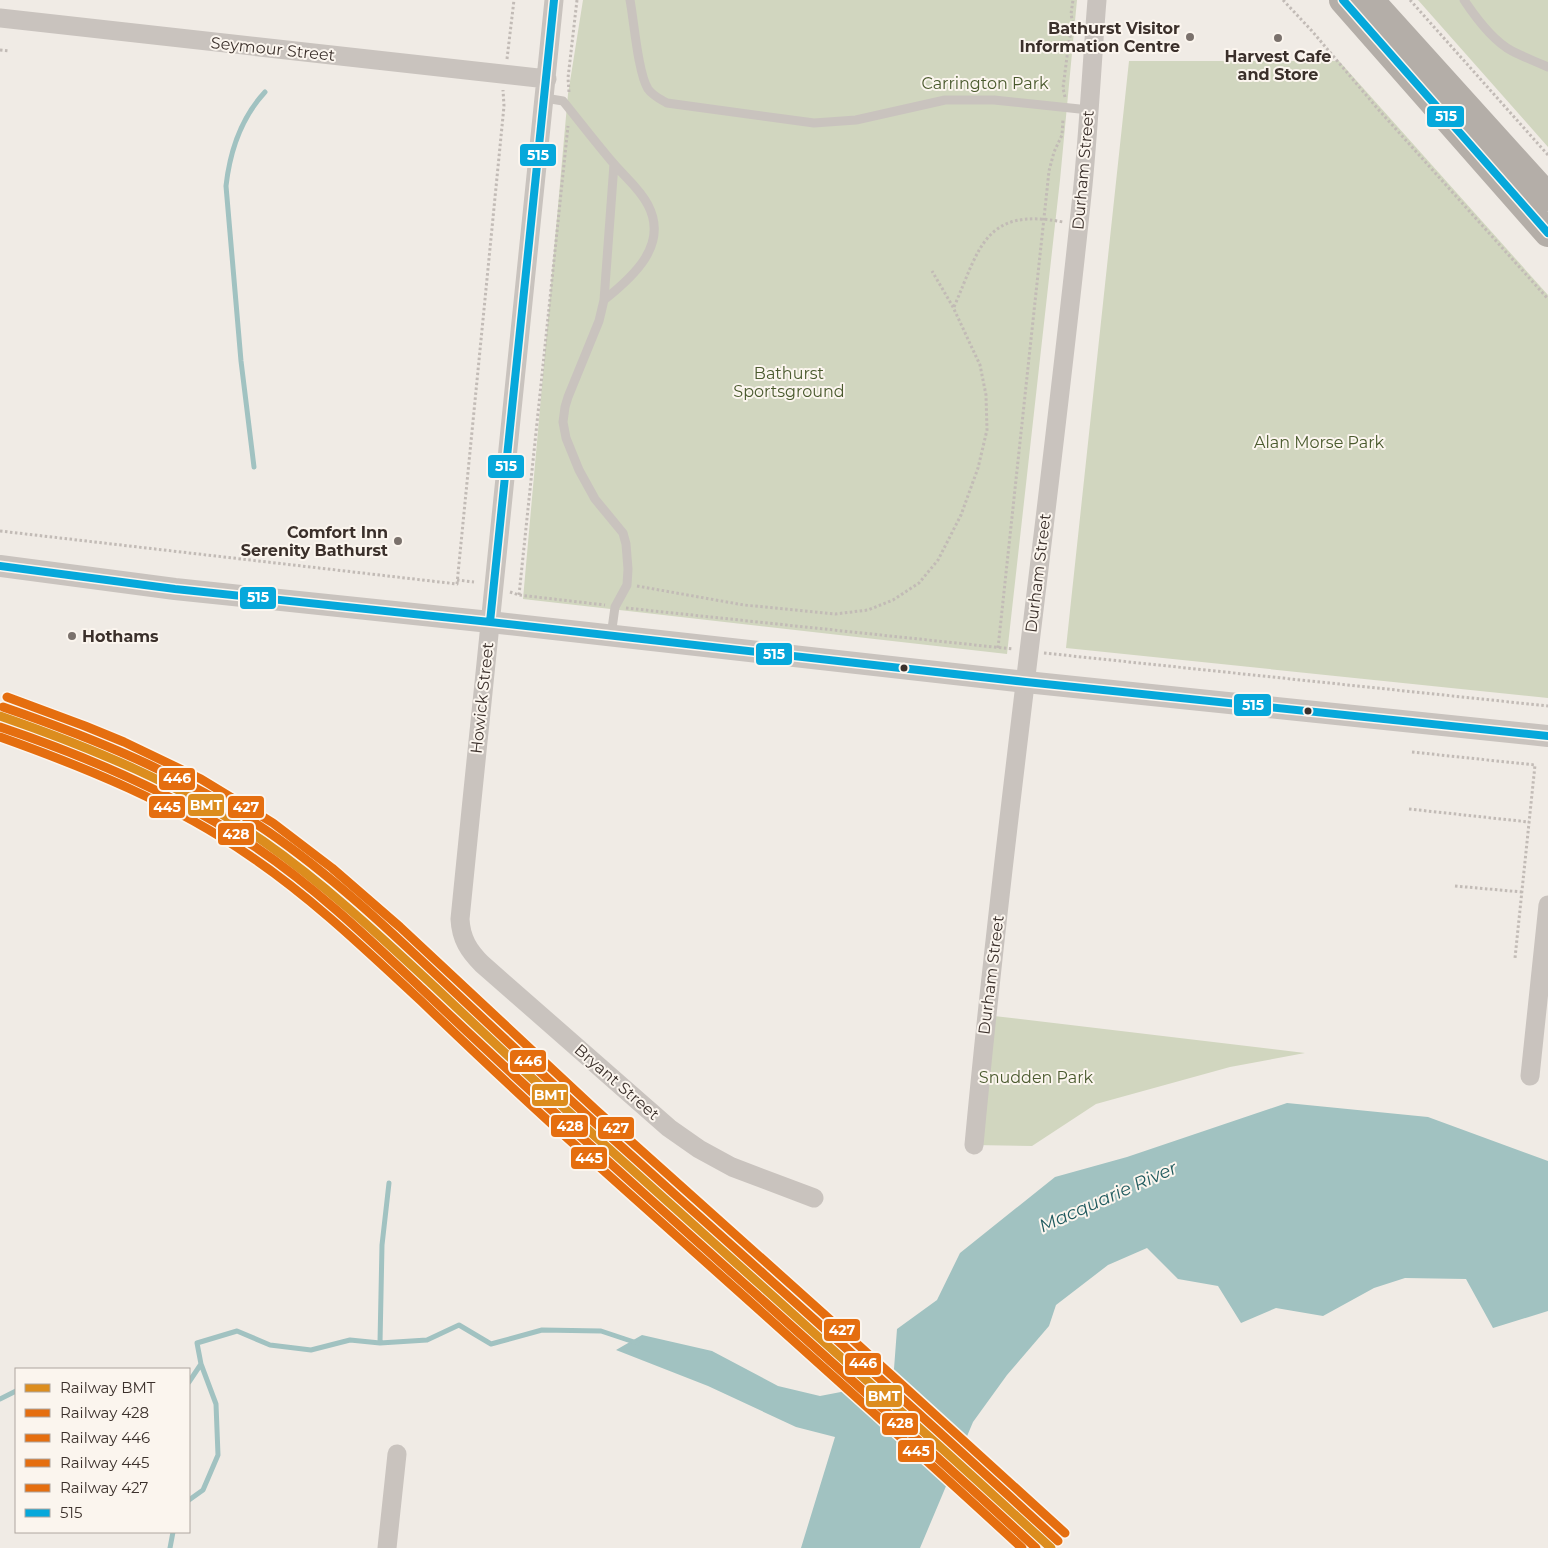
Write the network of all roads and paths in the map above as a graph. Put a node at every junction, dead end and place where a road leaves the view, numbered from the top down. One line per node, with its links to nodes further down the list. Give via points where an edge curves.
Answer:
1 (514, 0): 16 (path)
2 (554, 0): 17 (street, Howick Street)
3 (577, 0): 19 (path, via 568,78)
4 (630, 0): 18 (lane, via 643,76 650,91 667,103 814,123 856,120 945,100 994,100)
5 (1073, 0): 18 (path, via 1071,14 1074,24 1063,88)
6 (1097, 0): 20 (street, Durham Street)
7 (1283, 0): 28 (path)
8 (1343, 0): 26 (highway)
9 (1370, 0): 23 (highway)
10 (1410, 0): 21 (path)
11 (1464, 0): 15 (lane, via 1499,42 1511,51)
12 (0, 18): 16 (street, Seymour Street)
13 (0, 50): 14 (path)
14 (9, 51)
15 (1548, 67)
16 (505, 75): 17 (street, Seymour Street); 33 (path)
17 (546, 89): 19 (lane); 39 (street, Howick Street)
18 (1064, 108): 20 (lane); 24 (path, via 1062,135 1049,170)
19 (570, 110): 22 (lane); 37 (path)
20 (1089, 110): 25 (street, Durham Street)
21 (1548, 154)
22 (614, 164): 29 (lane); 29 (lane, via 648,204 654,232 651,248 643,262 623,285)
23 (1548, 197)
24 (1044, 219): 25 (path); 30 (path, via 1018,219 999,227 980,246); 41 (path)
25 (1078, 225): 42 (street, Durham Street)
26 (1548, 233)
27 (932, 271): 30 (path)
28 (1548, 299)
29 (604, 300): 35 (lane, via 568,397 564,422 566,438 578,470 594,499 623,533 628,551)
30 (953, 307): 35 (path, via 980,365 986,395 987,430 962,515 938,560 919,583 893,600 868,610 836,614 744,605)
31 (0, 531): 33 (path, via 456,584)
32 (0, 566): 39 (street, via 175,589)
33 (457, 580): 34 (path)
34 (474, 582)
35 (626, 584): 38 (lane)
36 (505, 590): 37 (path)
37 (519, 595): 38 (path)
38 (615, 607): 40 (lane); 41 (path)
39 (490, 622): 40 (street); 52 (street, Howick Street)
40 (611, 636): 43 (street)
41 (998, 648): 42 (path)
42 (1029, 651): 43 (street, Durham Street); 44 (path)
43 (1026, 682): 45 (street); 55 (street, Durham Street, via 986,1015)
44 (1548, 706)
45 (1548, 736)
46 (1412, 752): 48 (path, via 1535,765)
47 (1409, 809): 48 (path)
48 (1529, 822): 50 (path)
49 (1455, 886): 50 (path)
50 (1522, 892): 53 (path)
51 (1548, 905): 54 (street)
52 (460, 919): 56 (street, Bryant Street, via 463,938 473,955 669,1128 732,1167)
53 (1515, 958)
54 (1530, 1076)
55 (974, 1145)
56 (814, 1198)
57 (397, 1454): 58 (street)
58 (387, 1548)

